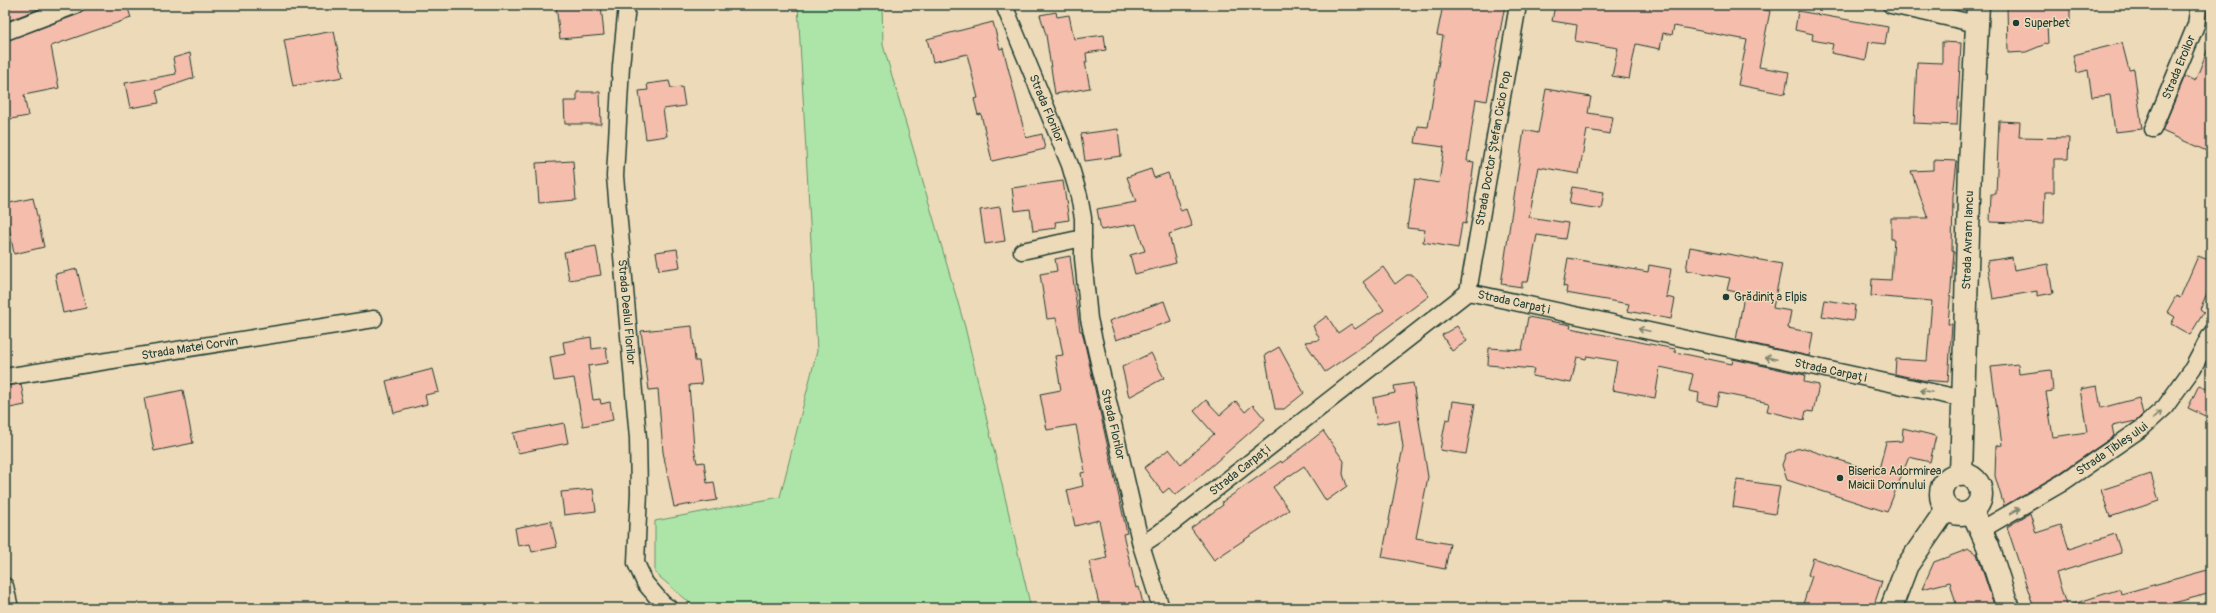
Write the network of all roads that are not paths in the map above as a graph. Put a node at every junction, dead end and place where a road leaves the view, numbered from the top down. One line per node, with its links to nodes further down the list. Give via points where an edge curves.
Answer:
1 (76, 5): 8 (street)
2 (626, 5): 23 (street, Strada Dealul Florilor, via 618,98 615,176 637,431 639,492 636,563 645,583)
3 (1004, 5): 10 (street, Strada Florilor, via 1070,165 1079,196)
4 (1518, 5): 12 (street, Strada Doctor Ștefan Cicio Pop)
5 (1890, 5): 7 (street)
6 (2199, 5): 9 (street, Strada Eroilor, via 2196,25)
7 (1978, 15): 16 (main road, Strada Avram Iancu, via 1970,165)
8 (5, 32)
9 (2153, 129)
10 (1083, 238): 11 (street); 20 (street, Strada Florilor, via 1089,320)
11 (1022, 250)
12 (1468, 292): 16 (street, Strada Carpați, one-way to 12); 20 (street, Strada Carpați, via 1158,534)
13 (374, 319): 15 (street, Strada Matei Corvin)
14 (2211, 334): 19 (street, Strada Țibleșului, one-way to 14, via 2079,472 2142,428 2170,400 2193,368)
15 (5, 377)
16 (1964, 399): 17 (main road, Strada Avram Iancu)
17 (1961, 475): 18 (main road, via 1951,478 1943,486 1942,495); 19 (main road, via 1971,477 1980,490)
18 (1947, 508): 19 (main road); 25 (street, via 1907,566)
19 (1976, 521): 26 (main road, via 1997,571)
20 (1140, 545): 24 (street, Strada Florilor)
21 (5, 586): 22 (street)
22 (10, 608)
23 (669, 608)
24 (1160, 608)
25 (1891, 608)
26 (2008, 608)

